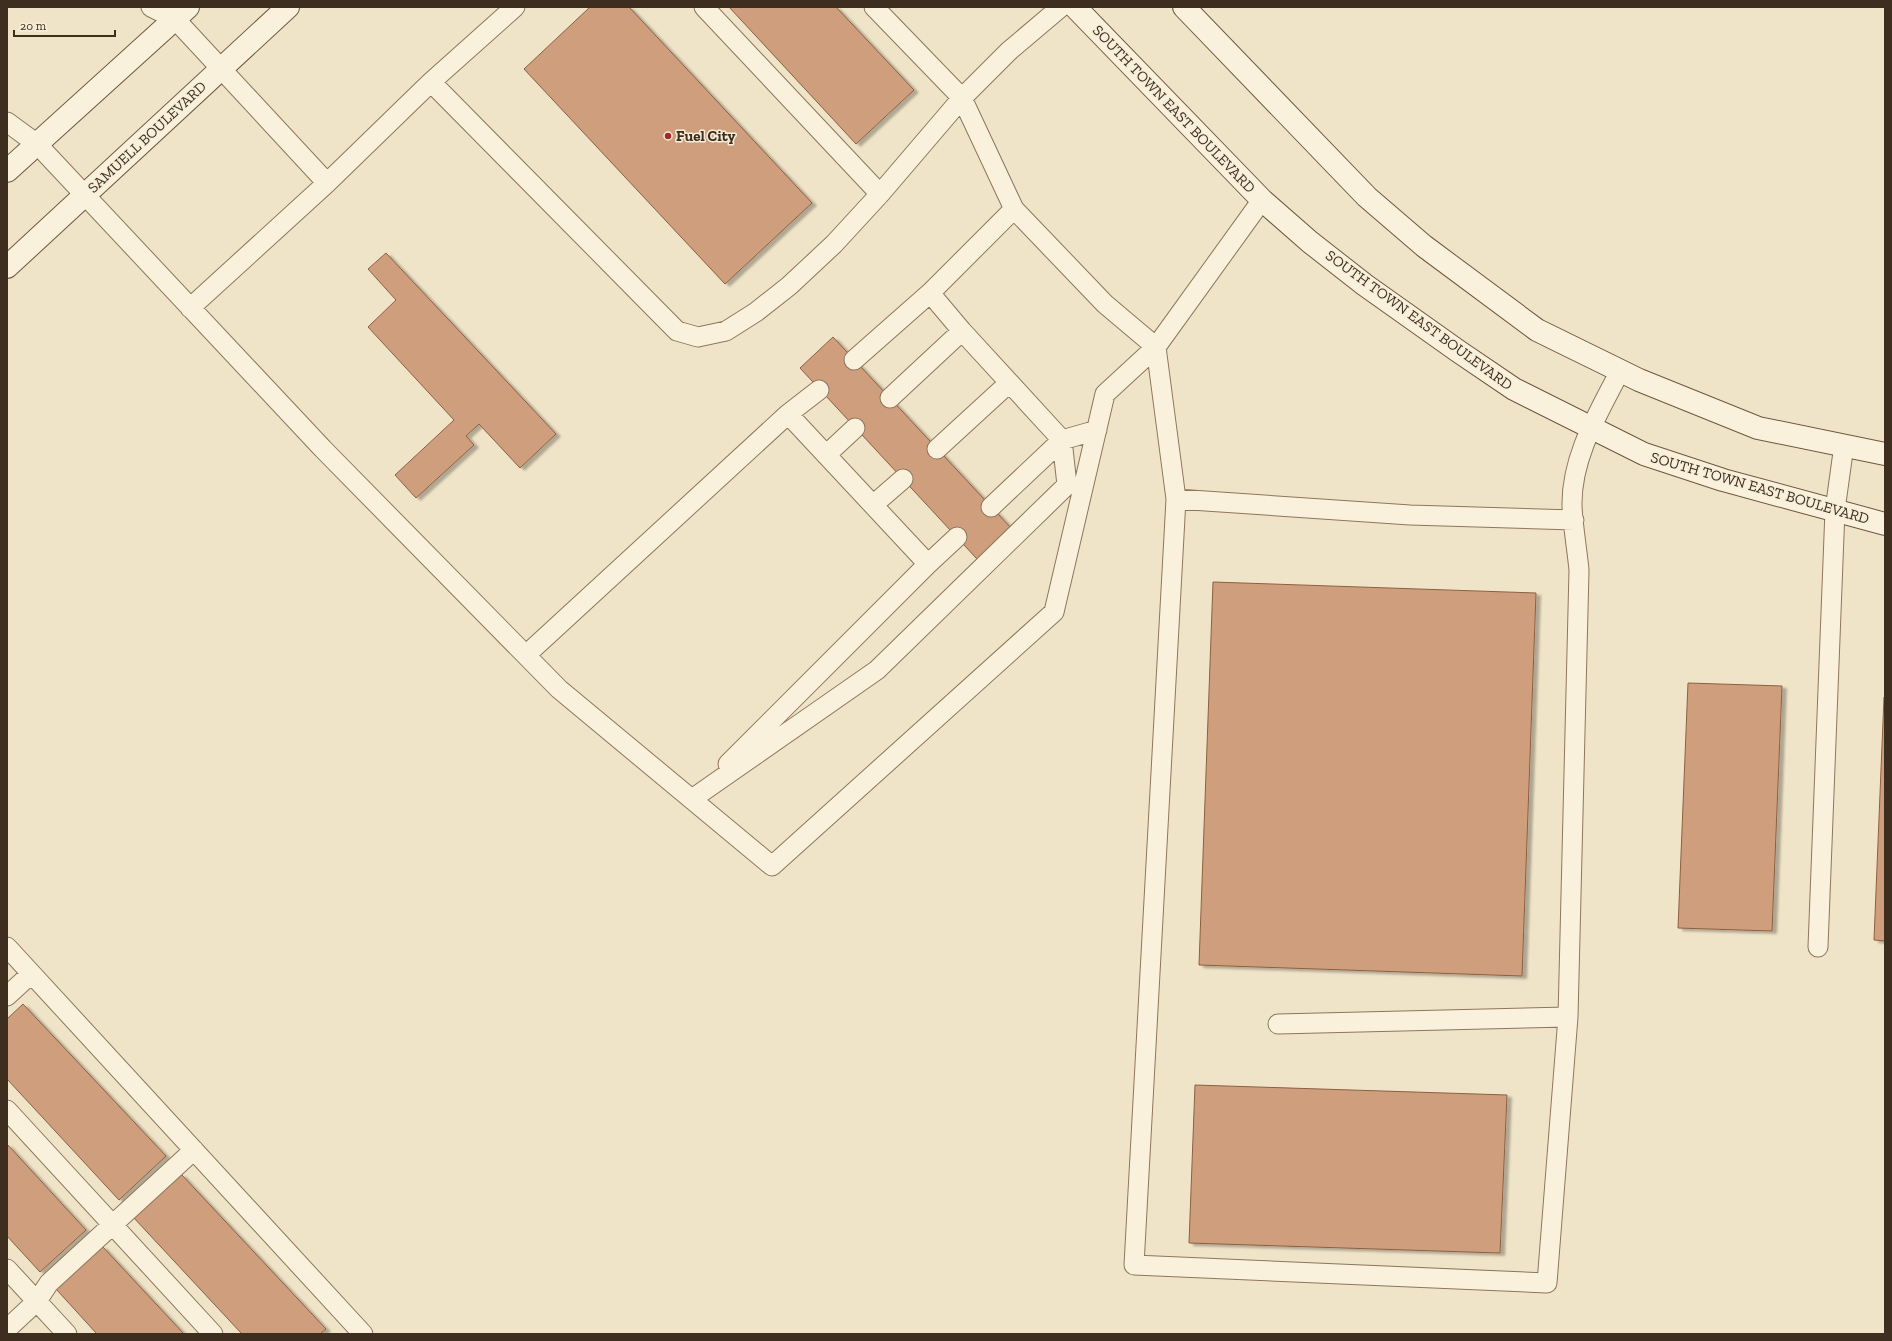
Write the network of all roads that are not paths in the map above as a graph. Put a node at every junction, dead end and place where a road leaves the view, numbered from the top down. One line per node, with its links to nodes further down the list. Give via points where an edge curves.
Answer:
1 (151, 7): 9 (lane)
2 (288, 7): 10 (main road, SAMUELL BOULEVARD)
3 (515, 7): 11 (lane)
4 (704, 7): 17 (lane)
5 (874, 7): 12 (lane)
6 (1061, 7): 12 (lane, via 1009,51)
7 (1075, 7): 19 (main road, SOUTH TOWN EAST BOULEVARD)
8 (1184, 7): 27 (main road, via 1367,197 1424,246 1537,330)
9 (179, 11): 10 (lane); 14 (main road)
10 (221, 69): 16 (lane); 18 (main road, SAMUELL BOULEVARD)
11 (431, 82): 16 (lane); 17 (lane, via 677,331 698,337 726,331 756,312 789,286 834,244)
12 (962, 98): 17 (lane); 20 (lane)
13 (7, 122): 14 (lane)
14 (37, 144): 15 (main road); 18 (lane)
15 (7, 171)
16 (327, 183): 23 (lane)
17 (880, 194)
18 (84, 196): 21 (main road, SAMUELL BOULEVARD); 23 (lane)
19 (1262, 200): 25 (lane); 32 (main road, SOUTH TOWN EAST BOULEVARD, via 1310,242 1458,351 1514,389)
20 (1014, 209): 22 (lane); 25 (lane, via 1105,304)
21 (7, 267)
22 (930, 293): 24 (lane); 26 (lane)
23 (190, 308): 49 (lane, via 323,449)
24 (962, 331): 28 (lane); 30 (lane)
25 (1156, 347): 34 (lane, via 1105,394); 41 (lane)
26 (854, 360)
27 (1620, 371): 32 (lane); 36 (main road, via 1758,428)
28 (1009, 383): 35 (lane); 37 (lane)
29 (819, 390): 31 (lane)
30 (890, 398)
31 (788, 414): 39 (lane); 49 (lane)
32 (1591, 427): 44 (main road, SOUTH TOWN EAST BOULEVARD, via 1644,454 1723,480); 45 (lane, via 1575,477 1572,505)
33 (855, 428): 39 (lane)
34 (1097, 430): 35 (lane); 50 (lane, via 1054,612 772,866)
35 (1062, 440): 43 (lane); 50 (lane, via 1067,485 893,655 877,670)
36 (1844, 445): 38 (main road); 44 (lane)
37 (937, 449)
38 (1885, 454)
39 (826, 455): 42 (lane)
40 (903, 479): 42 (lane)
41 (1176, 499): 45 (lane, via 1410,515); 55 (lane, via 1134,1264 1547,1283)
42 (873, 505): 48 (lane)
43 (991, 507)
44 (1836, 510): 46 (main road, SOUTH TOWN EAST BOULEVARD); 52 (lane)
45 (1574, 520): 55 (lane, via 1579,570)
46 (1885, 524)
47 (957, 537): 48 (lane)
48 (928, 564): 50 (lane)
49 (526, 655): 50 (lane, via 559,689)
50 (692, 800)
51 (7, 947): 53 (lane)
52 (1818, 947)
53 (31, 974): 54 (lane); 58 (lane)
54 (7, 996)
55 (1568, 1017): 56 (lane)
56 (1278, 1024)
57 (7, 1110): 59 (lane)
58 (194, 1150): 59 (lane); 65 (lane)
59 (112, 1225): 61 (lane, via 49,1283); 64 (lane)
60 (7, 1269): 61 (lane)
61 (36, 1301): 62 (lane); 63 (lane)
62 (7, 1329)
63 (67, 1334)
64 (213, 1334)
65 (361, 1334)

